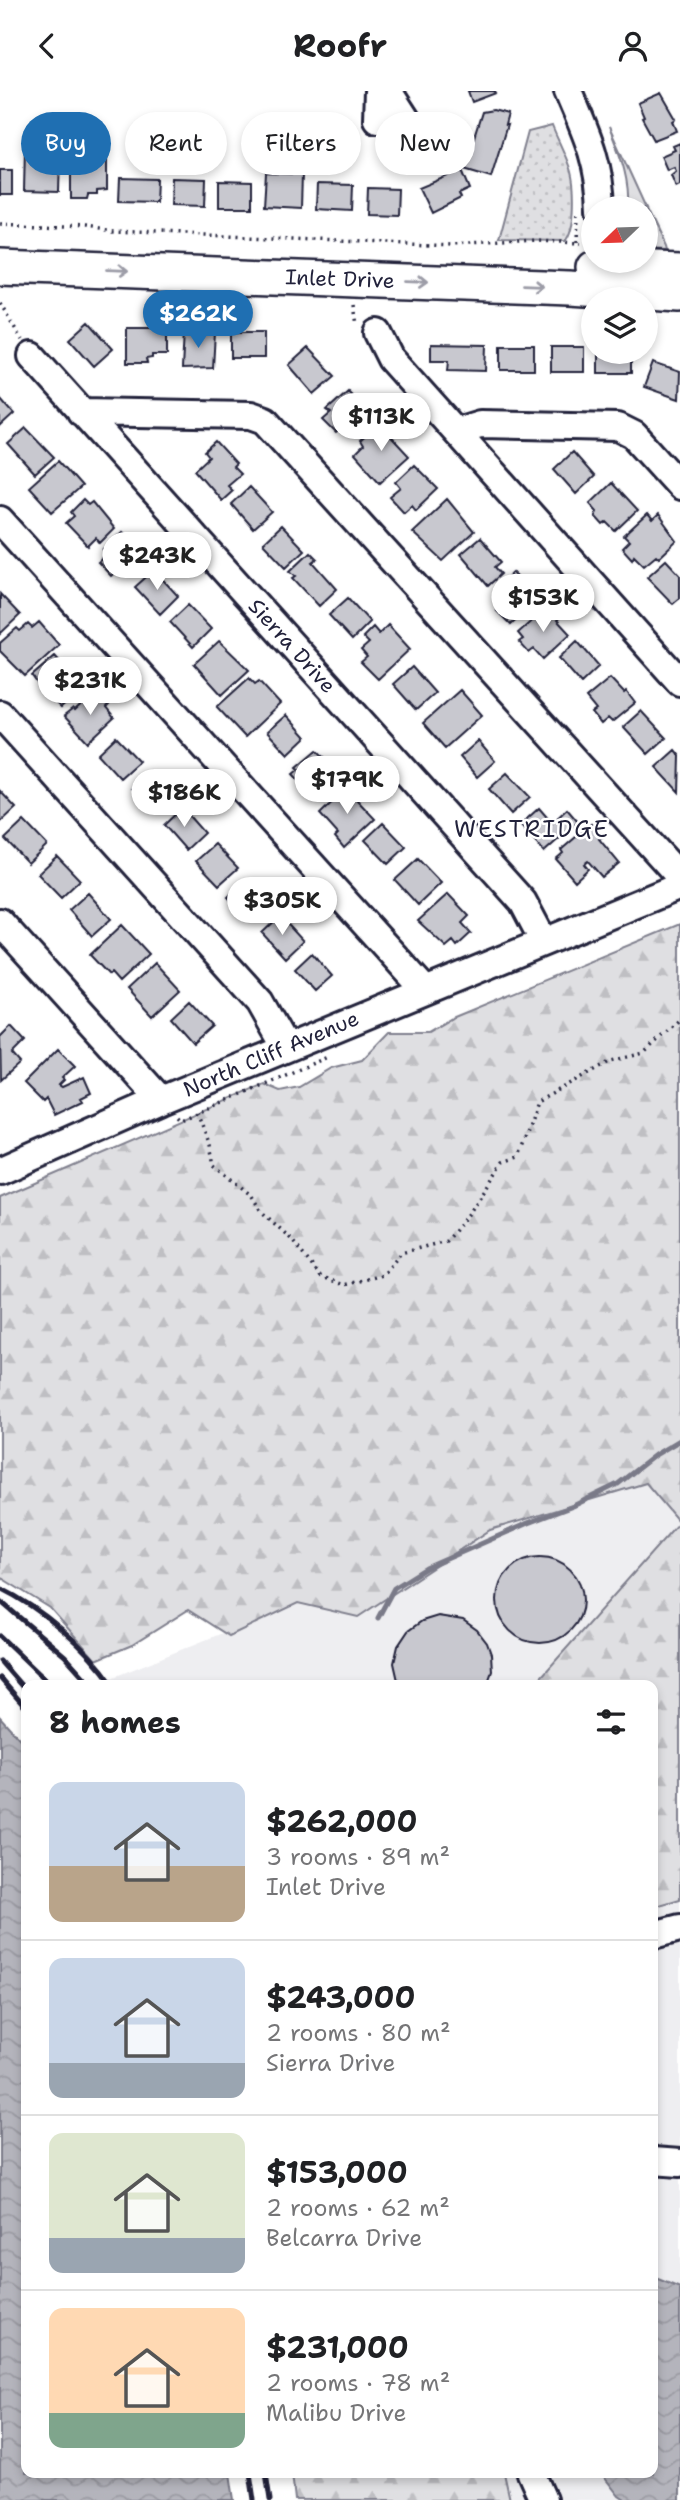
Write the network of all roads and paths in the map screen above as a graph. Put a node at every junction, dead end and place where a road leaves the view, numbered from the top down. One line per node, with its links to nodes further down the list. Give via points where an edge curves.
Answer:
1 (378, 91): 2 (street, via 377,119 406,119)
2 (388, 91)
3 (569, 91): 4 (street, via 594,152 600,180)
4 (593, 196)
5 (0, 223): 7 (path, via 453,246 524,241)
6 (0, 245): 8 (main road, Inlet Drive)
7 (581, 257)
8 (581, 260)
9 (581, 260): 10 (main road, Inlet Drive, one-way to 9)
10 (0, 267)
11 (658, 268): 12 (main road, Inlet Drive)
12 (680, 271)
13 (624, 273): 14 (main road, Inlet Drive)
14 (680, 295)
15 (353, 299): 17 (path, via 358,328)
16 (0, 303): 18 (path)
17 (378, 333): 20 (street, via 391,359)
18 (32, 356): 19 (street, Sierra Drive)
19 (81, 412): 25 (street, via 251,415 265,420); 28 (street, Sierra Drive, via 523,902)
20 (457, 431): 21 (street, via 480,424 618,427 634,435); 23 (street)
21 (680, 486)
22 (0, 520): 29 (street)
23 (680, 682)
24 (0, 714): 31 (street, via 260,1002)
25 (680, 877)
26 (680, 886): 28 (street, North Cliff Avenue)
27 (0, 922): 32 (street)
28 (544, 942): 29 (street, North Cliff Avenue)
29 (425, 990): 31 (street, North Cliff Avenue)
30 (680, 1019): 33 (path, via 644,1053 611,1061 537,1102 518,1157 503,1162 446,1241 401,1253 383,1275 344,1285 320,1276 252,1196 214,1164)
31 (286, 1048): 32 (street, North Cliff Avenue)
32 (161, 1100): 34 (street, North Cliff Avenue)
33 (197, 1112)
34 (2, 1166)
35 (680, 1928): 36 (street)
36 (658, 1934)
37 (658, 2161): 38 (street)
38 (680, 2163)
39 (533, 2478): 40 (street)
40 (543, 2500)

